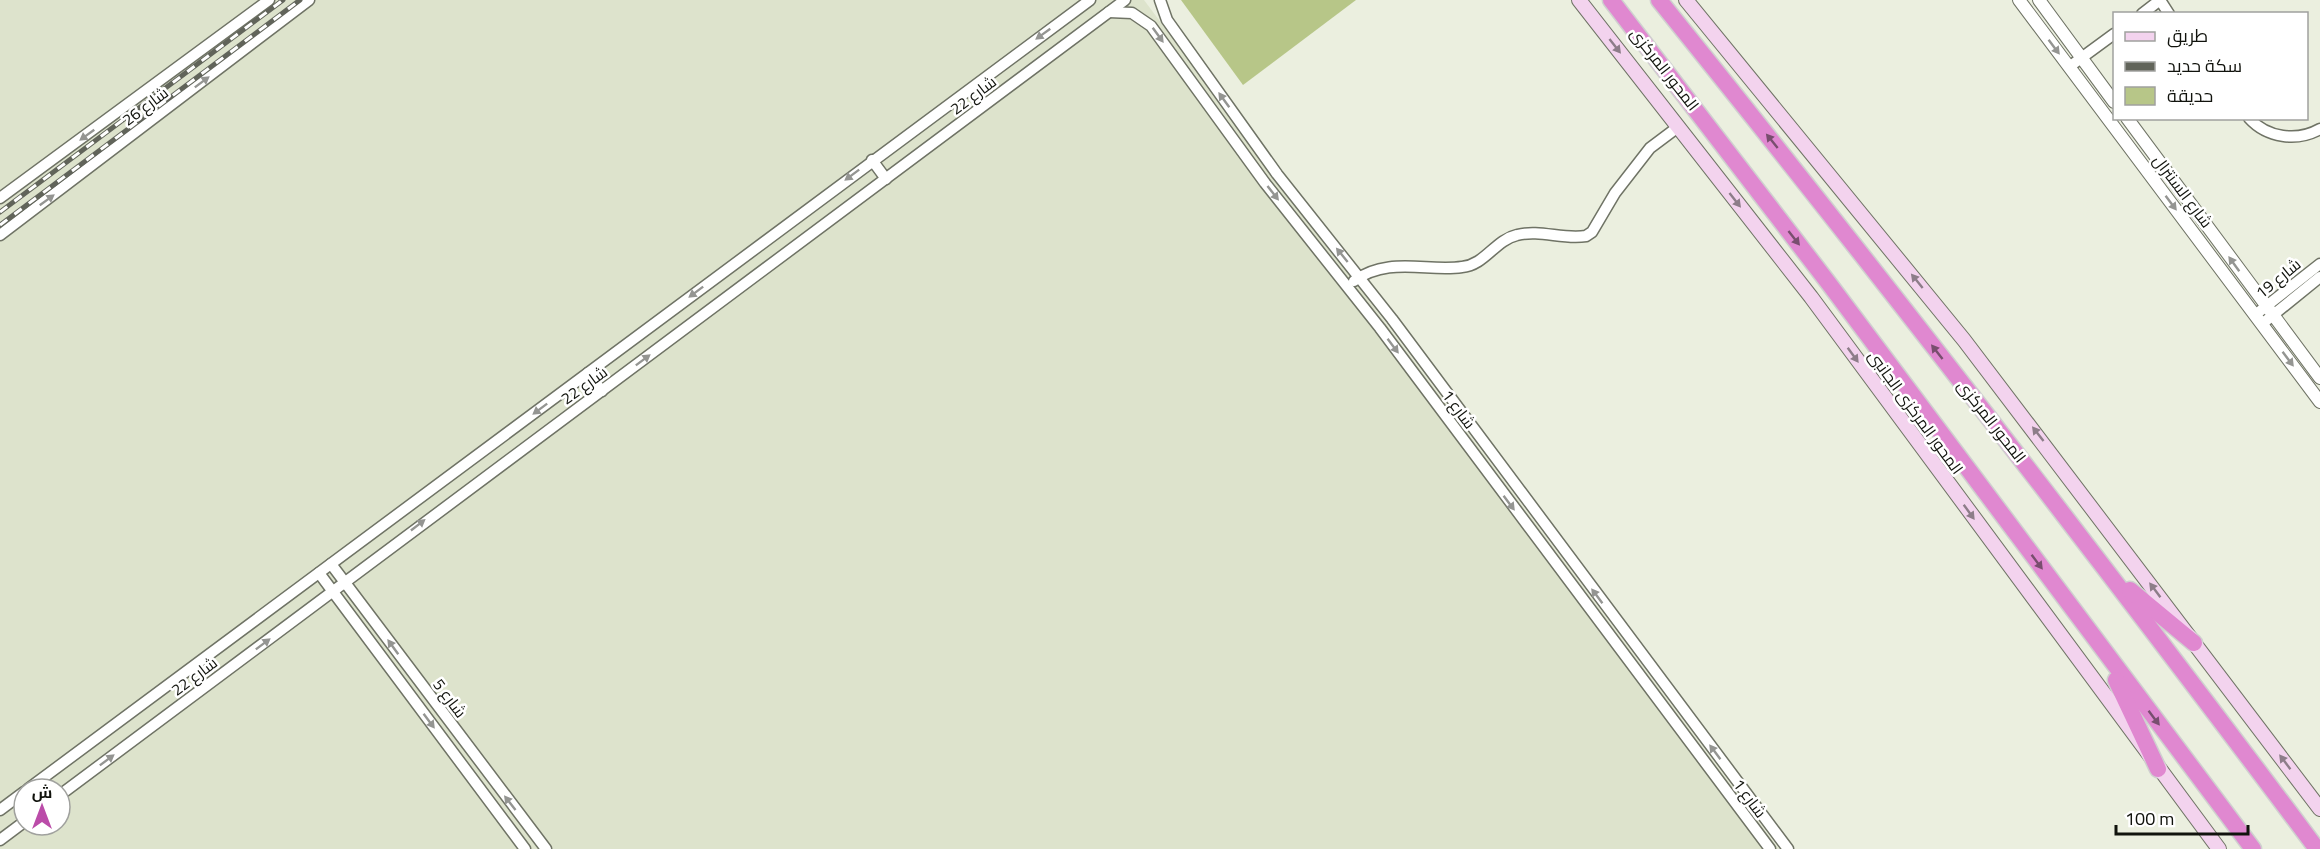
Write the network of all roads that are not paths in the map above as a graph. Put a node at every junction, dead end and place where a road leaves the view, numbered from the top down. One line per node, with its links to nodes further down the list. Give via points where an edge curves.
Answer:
1 (269, 0): 25 (street, شارع 26, one-way to 25)
2 (309, 0): 26 (street, شارع 26, one-way to 2)
3 (1090, 0): 23 (street, شارع 22, one-way to 23)
4 (1125, 0): 13 (street, شارع 22)
5 (1160, 0): 28 (street, شارع 1, one-way to 5, via 1271,165 1167,20)
6 (1579, 0): 21 (main road, المحور المركزى الجانبى, one-way to 21)
7 (1659, 0): 39 (highway, المحور المركزى, one-way to 7, via 1809,186)
8 (1686, 0): 42 (main road, one-way to 8, via 1964,340)
9 (2019, 0): 17 (street, شارع السنترال, one-way to 17)
10 (2039, 0): 16 (street)
11 (2160, 0): 14 (street)
12 (1615, 4): 43 (highway, المحور المركزى, one-way to 43)
13 (1109, 12): 24 (street, شارع 22); 30 (street, شارع 1, one-way to 30, via 1132,13 1151,26 1265,183)
14 (2145, 12)
15 (2113, 35): 16 (street)
16 (2082, 58): 17 (street); 18 (street)
17 (2069, 67): 32 (street, شارع السنترال, one-way to 32)
18 (2113, 99)
19 (2128, 120): 31 (street, شارع السنترال, one-way to 19)
20 (2252, 120): 22 (street, via 2282,137 2298,137)
21 (1678, 127): 28 (street, via 1650,148 1586,236 1518,235 1464,267 1414,265); 44 (main road, المحور المركزى الجانبى, one-way to 44, via 1811,297)
22 (2320, 129)
23 (872, 160): 24 (street); 33 (street, شارع 22, one-way to 33)
24 (886, 178): 35 (street, شارع 22, one-way to 24)
25 (0, 198)
26 (0, 236)
27 (2320, 264): 31 (street, شارع 19)
28 (1360, 277): 30 (street); 46 (street, شارع 1, one-way to 28)
29 (2320, 277): 31 (street, شارع 19)
30 (1347, 286): 48 (street, شارع 1, one-way to 48)
31 (2269, 312): 32 (street, شارع 19); 34 (street, شارع السنترال)
32 (2258, 320): 36 (street, شارع السنترال, one-way to 36)
33 (588, 373): 35 (street); 37 (street, شارع 22, one-way to 37)
34 (2320, 378)
35 (602, 391): 40 (street, شارع 22, one-way to 35)
36 (2320, 402)
37 (331, 564): 38 (street, شارع 22); 40 (street, شارع 5)
38 (319, 573): 41 (street, شارع 5); 45 (street, شارع 22)
39 (2110, 574): 42 (highway); 56 (highway, المحور المركزى)
40 (345, 582): 41 (street, شارع 22); 51 (street, شارع 5, one-way to 40)
41 (333, 592): 47 (street, شارع 22, one-way to 41); 50 (street, شارع 5, one-way to 50)
42 (2194, 643): 49 (main road, one-way to 42)
43 (2102, 649): 44 (highway); 55 (highway, المحور المركزى, one-way to 55)
44 (2158, 769): 54 (main road, المحور المركزى الجانبى)
45 (44, 777)
46 (1734, 778): 48 (street); 53 (street, شارع 1)
47 (72, 786)
48 (1722, 786): 52 (street, شارع 1)
49 (2320, 809)
50 (525, 849)
51 (546, 849)
52 (1770, 849)
53 (1788, 849)
54 (2219, 849)
55 (2253, 849)
56 (2317, 849)

